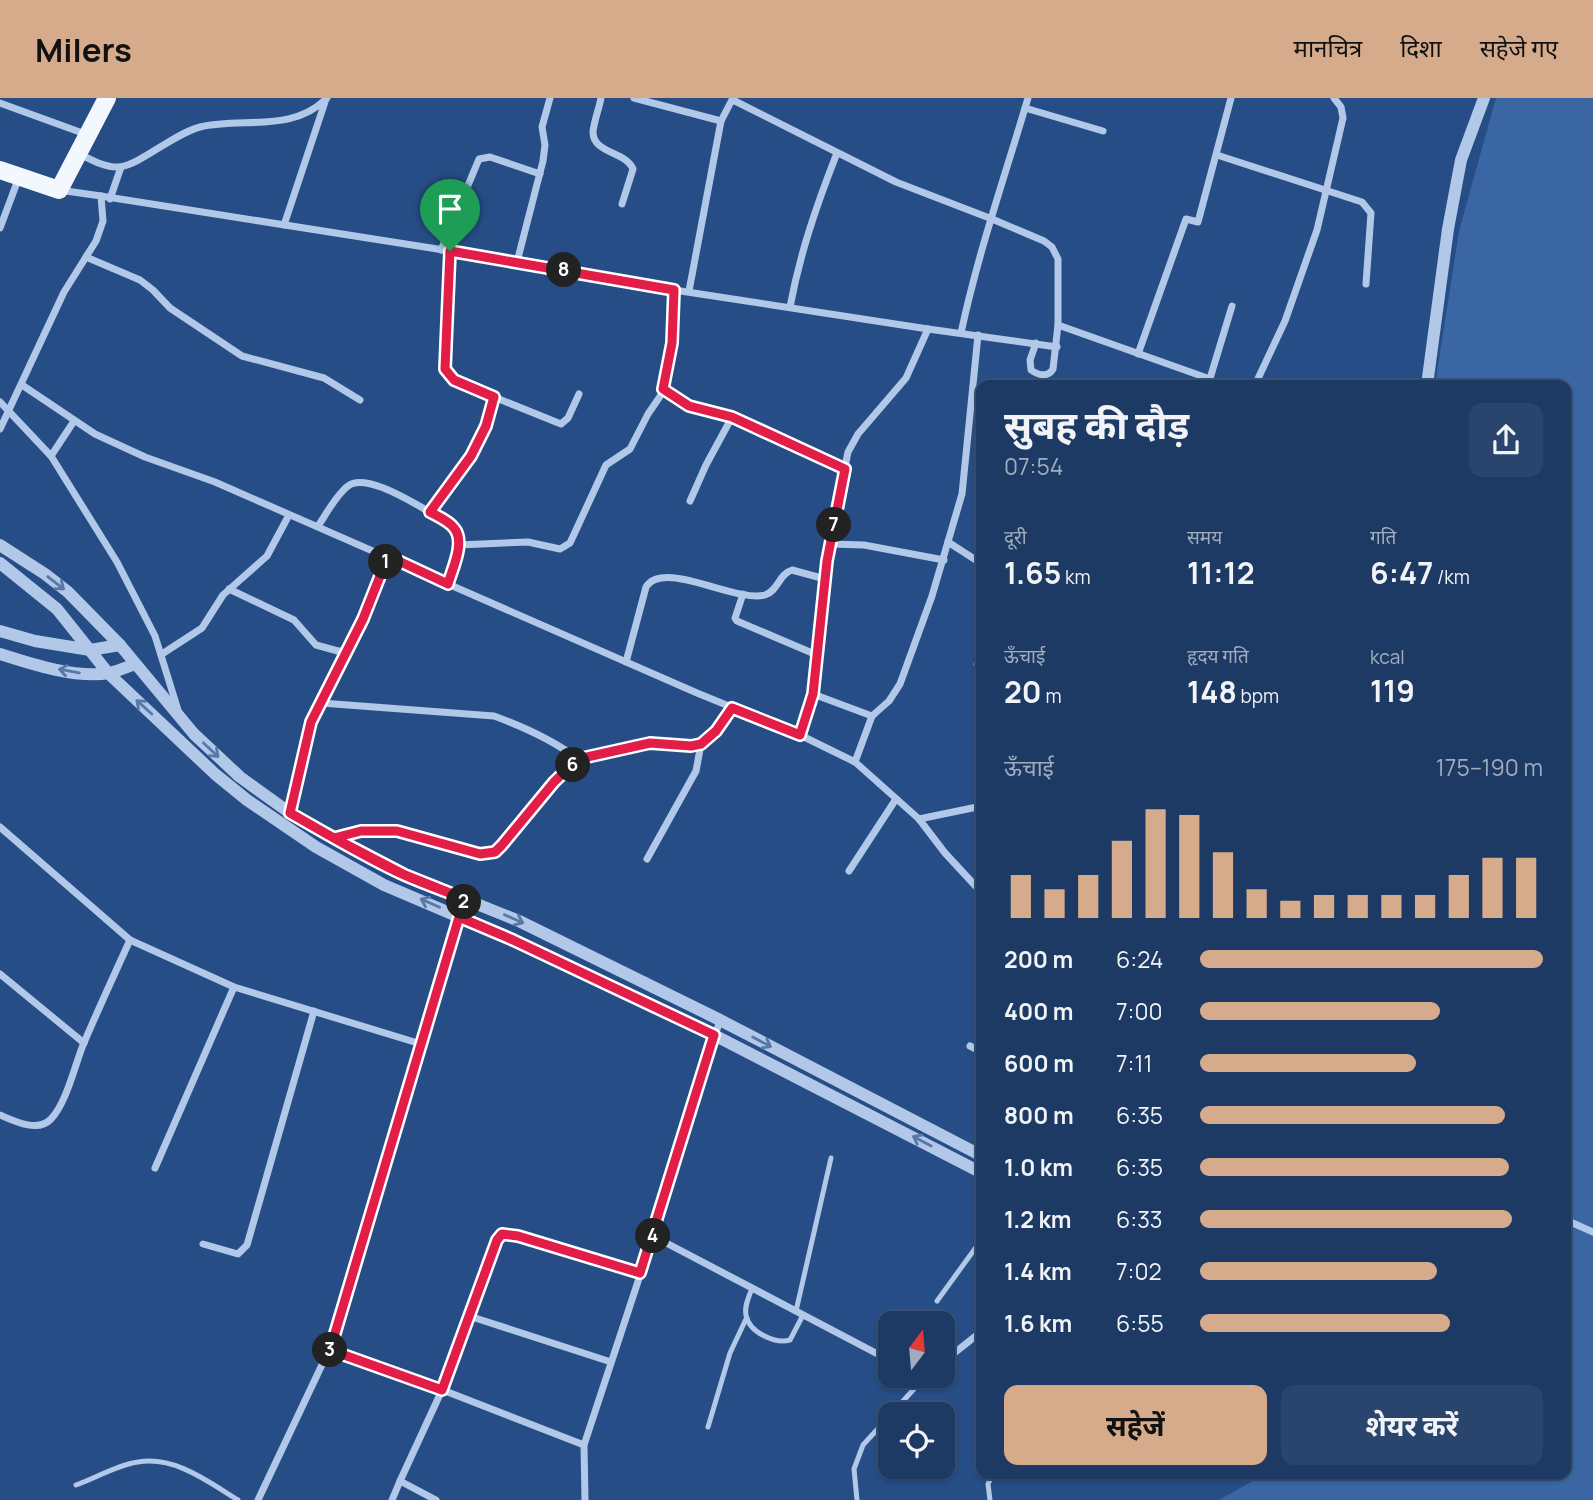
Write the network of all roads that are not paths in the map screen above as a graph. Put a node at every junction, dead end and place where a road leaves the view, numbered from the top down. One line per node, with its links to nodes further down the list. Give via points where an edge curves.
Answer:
1 (107, 98): 15 (main road)
2 (550, 98): 21 (street, via 542,127 545,145)
3 (601, 98): 27 (street, via 594,138 633,169)
4 (634, 98): 9 (street)
5 (1028, 98): 12 (street)
6 (1231, 98): 18 (street)
7 (1334, 98): 24 (street, via 1343,118)
8 (1484, 98): 50 (street, via 1461,160)
9 (643, 99): 13 (street)
10 (733, 99): 13 (street); 17 (street)
11 (0, 103): 15 (street)
12 (1025, 108): 14 (street); 28 (street)
13 (721, 121): 37 (street)
14 (1103, 131)
15 (88, 135): 16 (main road)
16 (78, 153): 19 (street); 23 (main road)
17 (837, 153): 28 (street, via 895,182); 39 (street, via 813,214)
18 (1217, 155): 24 (street); 46 (street, via 1198,222 1186,219)
19 (121, 167): 26 (street); 29 (street, via 188,131 294,118 310,113 327,98)
20 (0, 170): 22 (main road)
21 (540, 174): 31 (street, via 490,157 479,159); 34 (street)
22 (19, 177): 23 (main road); 30 (street)
23 (59, 190): 25 (street)
24 (1327, 190): 35 (street, via 1362,202 1371,212); 49 (street, via 1285,321)
25 (101, 196): 26 (street); 33 (street, via 101,231)
26 (110, 199): 29 (street)
27 (622, 204)
28 (992, 219): 40 (street, via 1044,241 1055,252); 42 (street)
29 (284, 225): 31 (street)
30 (0, 228)
31 (441, 250): 32 (street)
32 (450, 251): 34 (street); 54 (street, via 445,369 454,380)
33 (86, 257): 51 (street, via 64,292); 55 (street, via 140,280 170,308 242,356 324,378)
34 (517, 262): 36 (street)
35 (1366, 284)
36 (674, 290): 37 (street); 52 (street, via 672,343)
37 (689, 291): 39 (street)
38 (1232, 306): 48 (street)
39 (790, 307): 41 (street)
40 (1058, 325): 45 (street); 46 (street)
41 (928, 329): 42 (street); 62 (street, via 906,378 853,443)
42 (961, 333): 43 (street)
43 (978, 335): 44 (street); 67 (street, via 962,495)
44 (1036, 343): 45 (street); 45 (street, via 1031,370 1045,375 1053,369)
45 (1057, 347)
46 (1138, 354): 47 (street)
47 (1204, 380)
48 (1210, 380)
49 (1257, 380)
50 (1428, 380)
51 (22, 385): 57 (street); 59 (street)
52 (663, 389): 58 (street, via 689,406); 70 (street, via 630,449 606,465 565,547 553,549 528,542)
53 (579, 394): 54 (street, via 561,424)
54 (494, 397): 64 (street, via 471,456)
55 (360, 400)
56 (0, 402): 57 (street)
57 (10, 410): 60 (street); 61 (street)
58 (732, 417): 62 (street); 63 (street)
59 (74, 421): 61 (street); 65 (street, via 145,457)
60 (0, 429)
61 (51, 456): 84 (street, via 145,613)
62 (845, 469): 68 (street)
63 (690, 501)
64 (430, 512): 66 (street, via 375,484 352,482); 70 (street, via 454,528)
65 (289, 515): 66 (street); 77 (street, via 267,556)
66 (318, 526): 71 (street)
67 (948, 542): 72 (street); 73 (street)
68 (830, 544): 72 (street, via 864,544); 75 (street)
69 (0, 545): 80 (street, one-way to 80, via 68,592)
70 (458, 545): 76 (street)
71 (388, 556): 76 (street); 82 (street)
72 (944, 559): 92 (street, via 900,684)
73 (976, 560)
74 (0, 563): 81 (street, via 57,610)
75 (825, 579): 78 (street, via 792,570 773,591); 85 (street)
76 (448, 584): 86 (street)
77 (229, 589): 82 (street, via 299,624 316,645); 84 (street, via 202,628)
78 (743, 594): 85 (street, via 737,621); 86 (street, via 686,580 652,580 646,587)
79 (0, 631): 81 (street)
80 (120, 645): 81 (street); 87 (street)
81 (90, 650): 88 (street)
82 (347, 651): 90 (street)
83 (0, 654): 88 (street, one-way to 83, via 70,671)
84 (162, 654): 93 (street)
85 (817, 654): 89 (street)
86 (626, 662): 91 (street)
87 (135, 664): 88 (street); 93 (street)
88 (108, 673): 108 (street, one-way to 88, via 343,864 247,800)
89 (813, 694): 92 (street); 94 (street)
90 (321, 704): 96 (street, via 494,716 562,746); 100 (street, via 311,722)
91 (732, 708): 94 (street); 95 (street)
92 (872, 716): 97 (street)
93 (180, 718): 100 (street, one-way to 100, via 240,777)
94 (800, 735): 97 (street)
95 (701, 744): 96 (street, via 650,743); 104 (street, via 696,771)
96 (578, 759): 103 (street, via 489,854 397,831 361,831)
97 (855, 762): 98 (street)
98 (896, 799): 101 (street); 105 (street)
99 (976, 807): 101 (street)
100 (290, 813): 103 (street)
101 (919, 818): 106 (street)
102 (0, 827): 109 (street)
103 (334, 838): 107 (street, via 405,875)
104 (647, 859)
105 (849, 871)
106 (976, 886)
107 (465, 899): 108 (street); 110 (street, one-way to 110)
108 (459, 917): 112 (street); 118 (street)
109 (130, 940): 113 (street); 117 (street)
110 (614, 968): 112 (street); 115 (street)
111 (0, 974): 117 (street)
112 (605, 984): 116 (street)
113 (234, 987): 114 (street); 124 (street)
114 (314, 1011): 118 (street); 129 (street, via 247,1245 238,1254)
115 (720, 1020): 116 (street); 122 (street, one-way to 122)
116 (714, 1035): 125 (street, one-way to 116); 128 (street)
117 (84, 1044): 121 (street, via 50,1121 37,1126)
118 (421, 1044): 138 (street)
119 (970, 1046): 120 (street)
120 (976, 1049)
121 (0, 1115)
122 (976, 1153)
123 (831, 1158): 134 (lane)
124 (155, 1168)
125 (976, 1170)
126 (1571, 1222): 127 (street)
127 (1593, 1232)
128 (653, 1236): 131 (street); 132 (street)
129 (203, 1244)
130 (976, 1247): 133 (lane)
131 (640, 1273): 135 (street, via 502,1234); 141 (street)
132 (752, 1288): 134 (street); 136 (lane)
133 (937, 1301)
134 (800, 1313): 136 (lane, via 790,1339 782,1342 771,1340); 140 (street)
135 (469, 1316): 141 (street); 143 (street)
136 (746, 1319): 144 (lane, via 730,1353)
137 (976, 1336): 139 (street)
138 (330, 1350): 143 (street); 150 (street)
139 (956, 1352)
140 (878, 1354)
141 (611, 1363): 145 (street)
142 (913, 1388): 154 (lane, via 863,1445 854,1469)
143 (442, 1390): 145 (street); 147 (street)
144 (708, 1427)
145 (584, 1445): 153 (street)
146 (990, 1479): 155 (lane)
147 (400, 1481): 151 (street); 152 (street)
148 (76, 1485): 149 (lane, via 137,1462 156,1461 186,1469)
149 (238, 1500)
150 (258, 1500)
151 (392, 1500)
152 (436, 1500)
153 (584, 1500)
154 (857, 1500)
155 (990, 1500)

